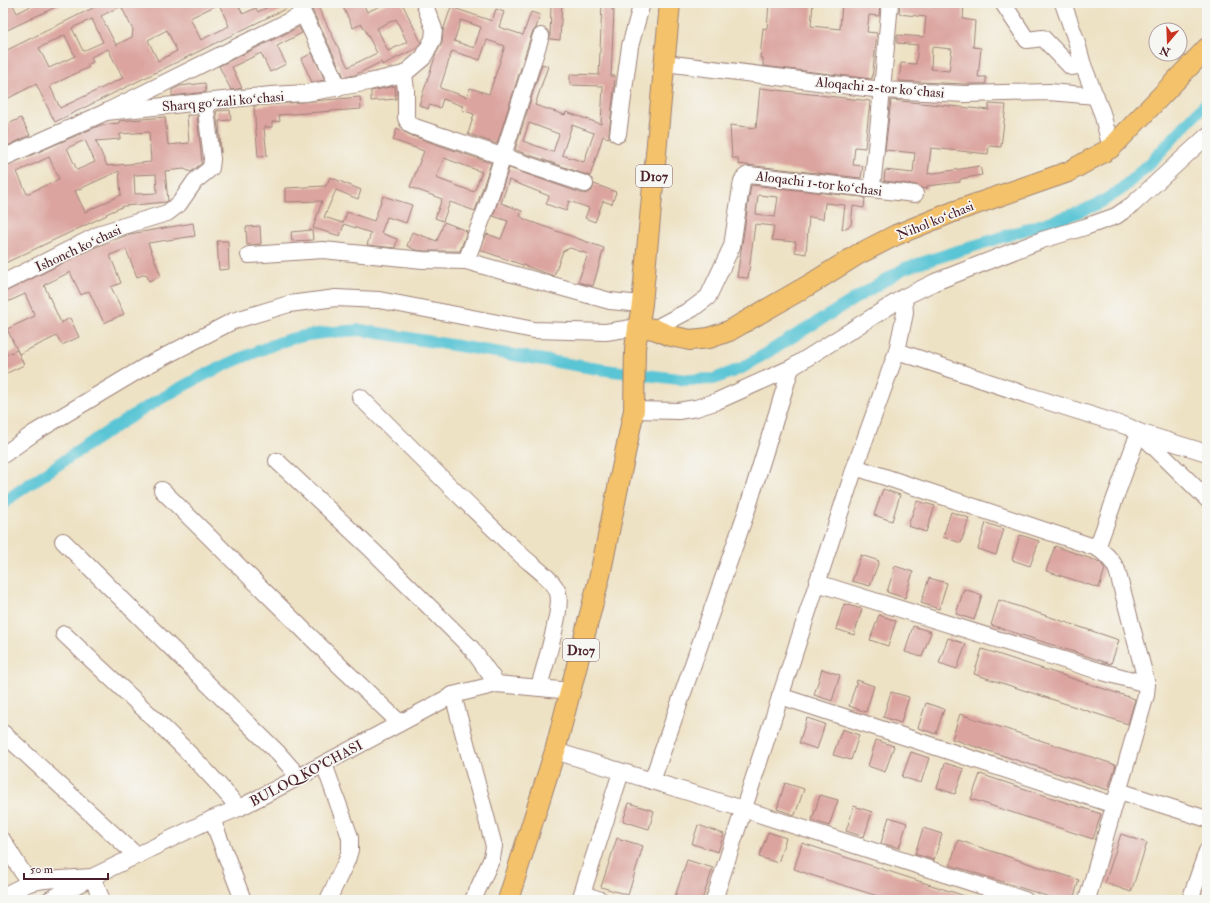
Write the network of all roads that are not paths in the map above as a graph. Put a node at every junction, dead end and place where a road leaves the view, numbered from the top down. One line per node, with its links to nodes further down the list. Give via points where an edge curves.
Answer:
1 (424, 3): 12 (street, via 434,29 433,39 423,58)
2 (642, 3): 18 (street, via 630,46)
3 (670, 3): 10 (main road, D107)
4 (890, 3): 14 (street)
5 (1003, 3): 11 (street, via 1027,40 1043,38 1071,68)
6 (1064, 3): 11 (street)
7 (301, 8): 13 (street); 17 (street, Sharq goʻzali koʻchasi)
8 (541, 36): 21 (street)
9 (1207, 48): 20 (main road, Nihol koʻchasi)
10 (665, 63): 14 (street, Aloqachi 2-tor koʻchasi); 30 (main road, D107)
11 (1083, 65): 15 (street)
12 (404, 74): 13 (street, Sharq goʻzali koʻchasi); 21 (street, via 406,118 409,124)
13 (339, 88): 16 (street, Sharq goʻzali koʻchasi)
14 (882, 90): 15 (street, Aloqachi 2-tor koʻchasi, via 965,94 1049,92); 24 (street, via 873,178 872,184)
15 (1096, 96): 20 (street)
16 (205, 102): 17 (street, Sharq goʻzali koʻchasi); 28 (street, Ishonch koʻchasi, via 211,168 195,181 179,204 166,213 104,232)
17 (106, 112): 22 (street, Sharq goʻzali koʻchasi)
18 (618, 134)
19 (1207, 136): 29 (street, via 1132,205 1116,216 1042,240 935,282)
20 (1111, 148): 31 (main road, Nihol koʻchasi, via 1068,172 896,235 857,255 729,331 709,338 690,340)
21 (502, 155): 23 (street); 27 (street)
22 (3, 158)
23 (585, 184)
24 (866, 189): 25 (street, Aloqachi 1-tor koʻchasi); 31 (street, Aloqachi 1-tor koʻchasi, via 745,176 742,181 732,246 708,297 692,309)
25 (915, 194)
26 (249, 255): 27 (street, via 323,250 423,260)
27 (466, 261): 30 (street, via 610,300)
28 (3, 283)
29 (904, 297): 32 (street, via 905,313); 33 (street)
30 (642, 304): 31 (main road, D107)
31 (646, 328): 35 (main road, D107, via 635,348); 38 (street, via 606,332 534,330 379,300 336,298 289,304 233,321 146,366 34,433)
32 (897, 351): 36 (street); 40 (street)
33 (791, 368): 35 (street, via 696,408 678,411); 59 (street, via 746,512)
34 (360, 398): 49 (street, via 558,591 560,599 556,622)
35 (634, 402): 50 (main road, D107, via 600,575)
36 (1139, 432): 37 (street); 42 (street); 44 (street)
37 (1207, 453)
38 (3, 455)
39 (277, 461): 47 (street, via 472,649)
40 (855, 467): 44 (street); 45 (street)
41 (162, 490): 53 (street)
42 (1207, 499)
43 (63, 541): 58 (street, via 278,753)
44 (1097, 548): 48 (street, via 1106,554 1117,570)
45 (817, 583): 48 (street); 52 (street)
46 (64, 634): 61 (street, via 183,748)
47 (498, 684): 49 (street, BULOQ KO'CHASI); 51 (street, BULOQ KO'CHASI)
48 (1147, 684): 60 (street, via 1144,704)
49 (539, 687): 50 (street, BULOQ KO'CHASI)
50 (571, 691): 55 (main road, D107)
51 (453, 695): 53 (street, BULOQ KO'CHASI); 76 (street, via 494,846 492,858)
52 (780, 696): 60 (street); 62 (street)
53 (400, 723): 56 (street, BULOQ KO'CHASI)
54 (3, 733): 67 (street)
55 (555, 751): 57 (street); 77 (main road, D107)
56 (324, 764): 58 (street, BULOQ KO'CHASI); 75 (street, via 350,837 347,860)
57 (621, 772): 59 (street); 71 (street)
58 (299, 778): 61 (street, BULOQ KO'CHASI)
59 (652, 781): 62 (street)
60 (1116, 798): 64 (street); 81 (street)
61 (239, 808): 63 (street, BULOQ KO'CHASI)
62 (743, 809): 79 (street); 80 (street)
63 (212, 819): 67 (street, BULOQ KO'CHASI); 74 (street)
64 (1207, 819)
65 (3, 841): 69 (street)
66 (1207, 851): 82 (street)
67 (137, 856): 68 (street, BULOQ KO'CHASI)
68 (92, 877): 69 (street); 72 (street, BULOQ KO'CHASI); 73 (street)
69 (29, 883): 70 (street)
70 (3, 896)
71 (581, 897): 78 (street)
72 (49, 900)
73 (102, 900)
74 (243, 900)
75 (328, 900)
76 (473, 900)
77 (508, 900)
78 (601, 900)
79 (714, 900)
80 (1025, 900)
81 (1087, 900)
82 (1190, 900)

